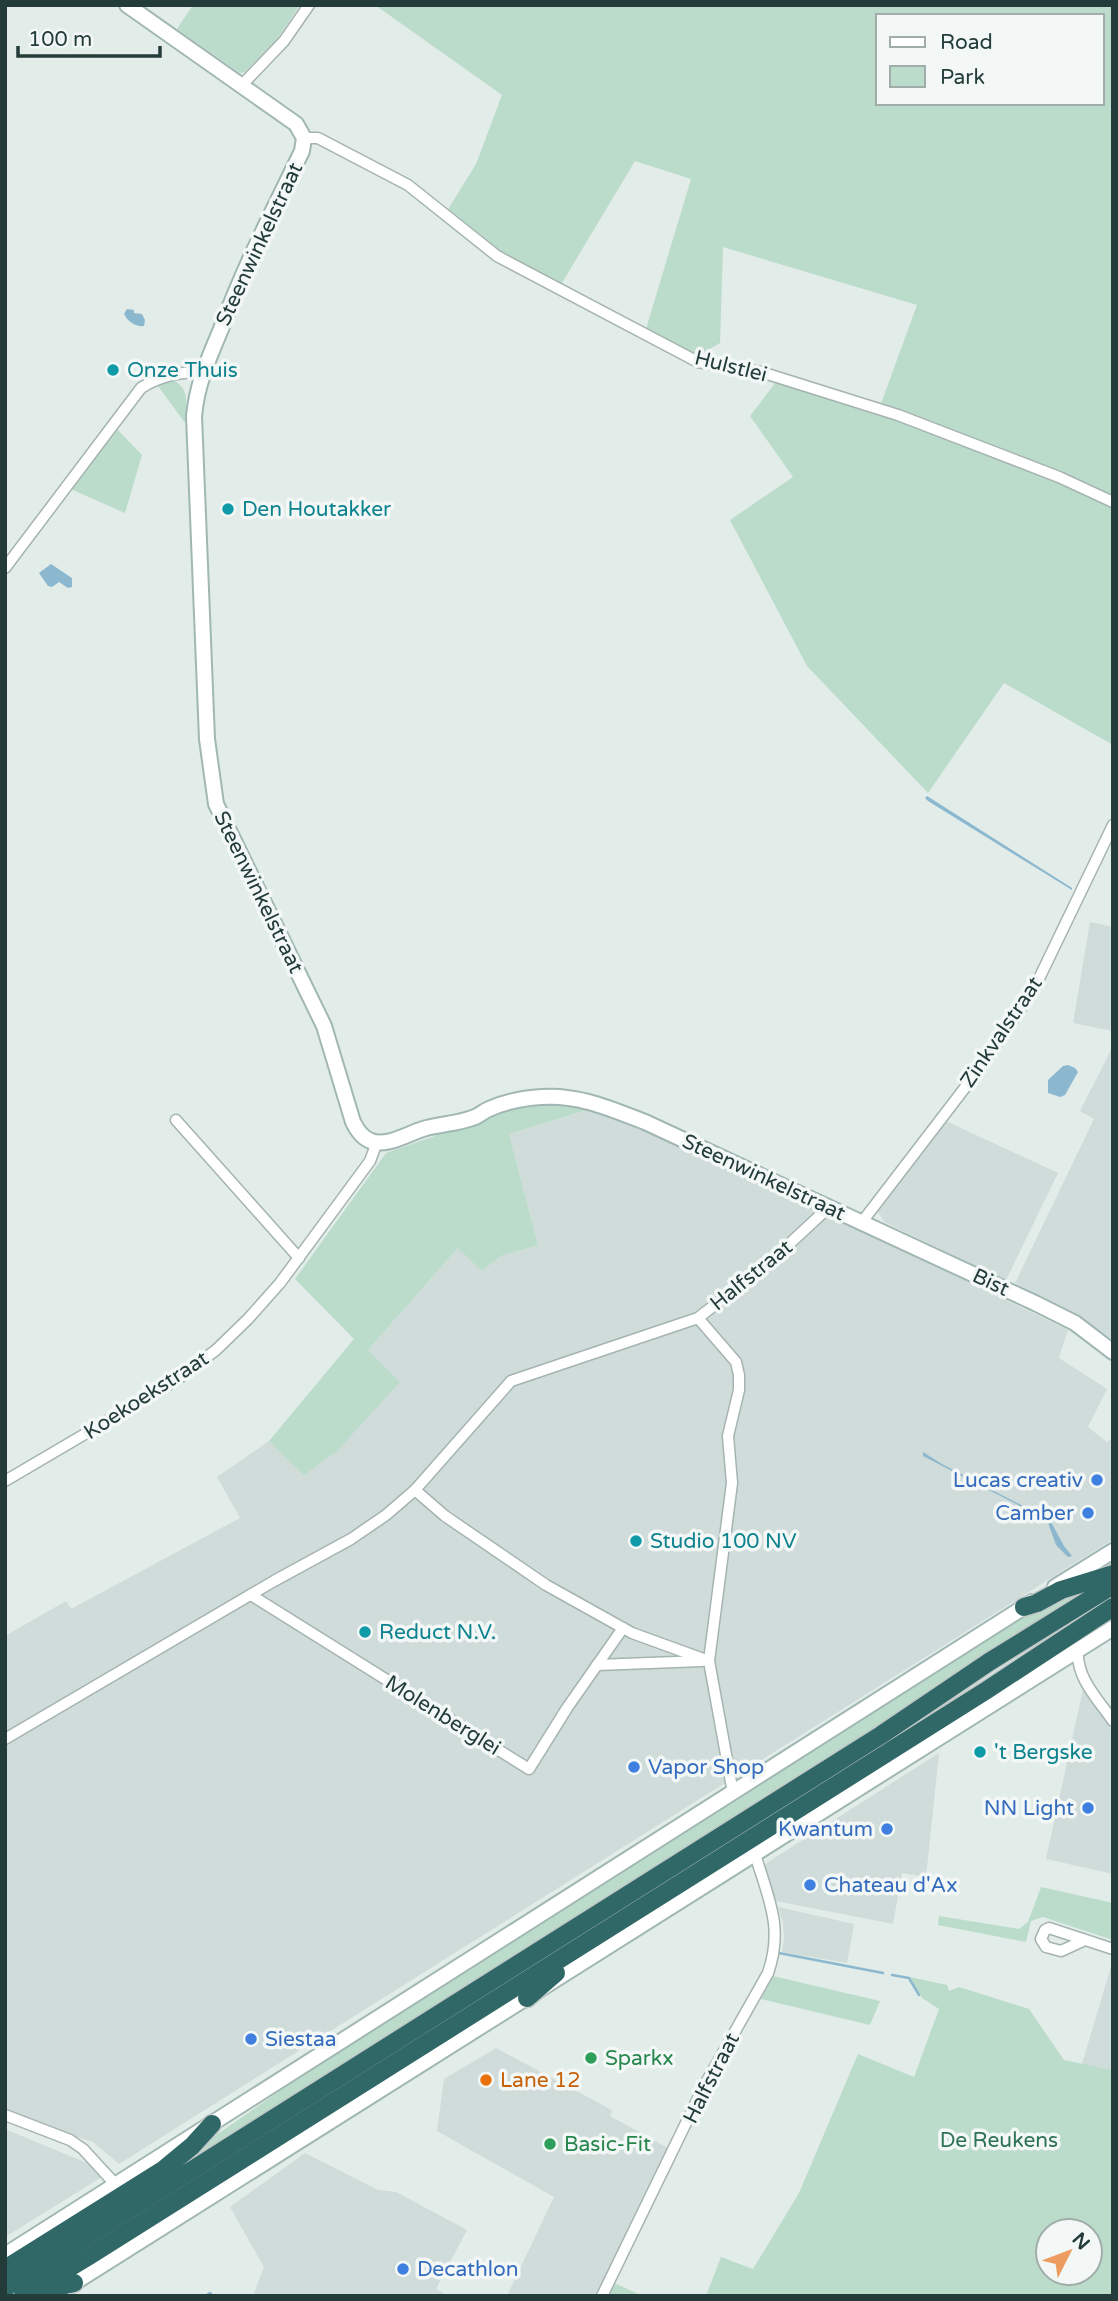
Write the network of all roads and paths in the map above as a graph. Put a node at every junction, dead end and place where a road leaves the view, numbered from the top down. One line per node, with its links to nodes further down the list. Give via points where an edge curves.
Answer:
1 (127, 5): 3 (main road, Steenwinkelstraat)
2 (309, 5): 3 (street, via 284,41)
3 (242, 85): 4 (main road, Steenwinkelstraat, via 296,124)
4 (304, 138): 5 (main road, Steenwinkelstraat); 6 (street, Hulstlei, via 318,138 408,185 497,256 698,362 761,372 898,415)
5 (202, 370): 7 (street, via 170,373 141,388); 10 (main road, Steenwinkelstraat, via 195,405 195,447 207,739 216,804 324,1026 353,1122 359,1133)
6 (1113, 502)
7 (5, 568)
8 (1113, 825): 12 (street, Zinkvalstraat, via 1034,989)
9 (176, 1120): 13 (street)
10 (377, 1142): 11 (main road, Steenwinkelstraat, via 449,1125 522,1100 568,1097 645,1122); 13 (street, Koekoekstraat, via 370,1161)
11 (828, 1208): 12 (main road, Steenwinkelstraat); 14 (street, Halfstraat, via 772,1261)
12 (862, 1223): 15 (main road, Bist, via 1061,1316)
13 (299, 1258): 16 (street, Koekoekstraat, via 248,1320 193,1369)
14 (698, 1318): 17 (street, via 511,1381); 27 (street, Halfstraat, via 736,1362 739,1375 728,1436 732,1483)
15 (1113, 1352)
16 (5, 1481)
17 (415, 1490): 21 (street, via 351,1539); 24 (street, via 445,1516 547,1585)
18 (1113, 1551): 22 (main road)
19 (1113, 1574): 22 (highway)
20 (1113, 1585): 43 (highway)
21 (251, 1595): 28 (street, Molenberglei, via 529,1769); 30 (street)
22 (1024, 1606): 31 (main road)
23 (1105, 1612): 33 (highway)
24 (622, 1628): 27 (street); 28 (street, Molenberglei)
25 (1113, 1628): 26 (main road)
26 (1078, 1650): 29 (street, via 1080,1673); 32 (main road)
27 (709, 1661): 28 (street); 31 (street, Halfstraat)
28 (597, 1665)
29 (1113, 1721)
30 (5, 1740)
31 (733, 1793): 38 (main road)
32 (755, 1854): 36 (main road); 47 (street, Halfstraat, via 776,1928 777,1944 768,1973 703,2088)
33 (594, 1937): 36 (highway); 44 (highway)
34 (1085, 1940): 35 (street)
35 (1113, 1949)
36 (527, 1998): 42 (main road)
37 (5, 2115): 39 (street, via 70,2140)
38 (212, 2124): 39 (main road); 41 (highway, via 163,2169)
39 (116, 2185): 40 (main road)
40 (5, 2255)
41 (5, 2269)
42 (74, 2283): 45 (highway); 46 (main road)
43 (5, 2288)
44 (23, 2296)
45 (44, 2296)
46 (53, 2296)
47 (602, 2296)

